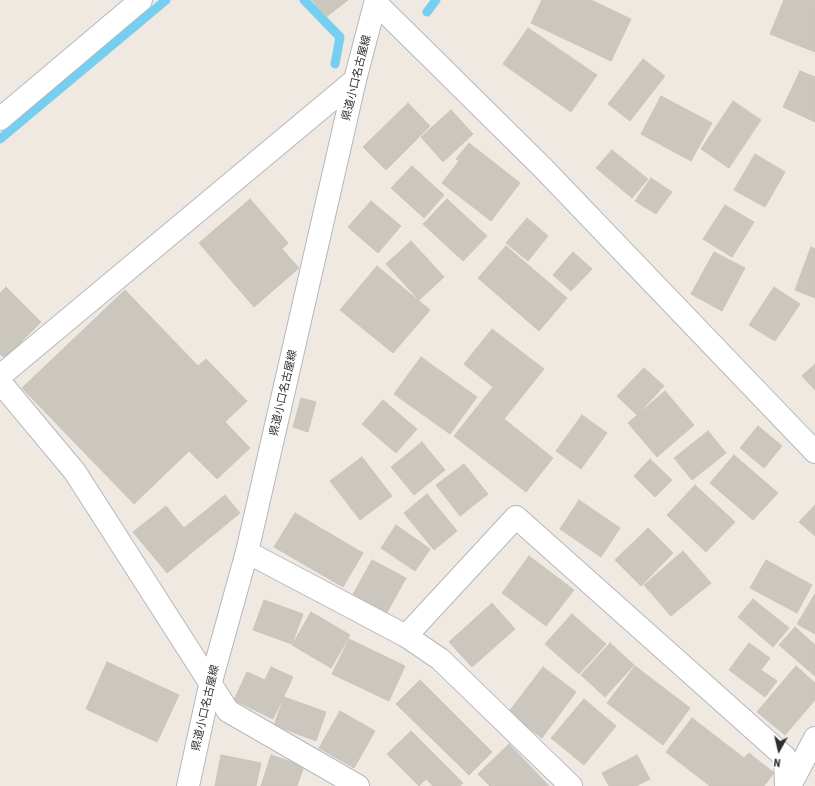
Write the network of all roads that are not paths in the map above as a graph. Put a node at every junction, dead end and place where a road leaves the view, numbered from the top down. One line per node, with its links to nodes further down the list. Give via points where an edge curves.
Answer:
1 (141, 0): 4 (street)
2 (376, 1): 3 (street, 県道小口名古屋線); 7 (street, via 543,168)
3 (356, 80): 5 (street); 8 (street, 県道小口名古屋線)
4 (0, 119)
5 (0, 376)
6 (0, 382): 10 (street, via 75,472)
7 (815, 452)
8 (247, 552): 9 (street); 10 (street, 県道小口名古屋線)
9 (406, 636): 14 (street, via 440,659); 15 (street, via 516,517 785,757)
10 (210, 685): 12 (street, 県道小口名古屋線); 13 (street, via 228,711)
11 (815, 738): 16 (street)
12 (188, 786)
13 (358, 786)
14 (571, 786)
15 (786, 786)
16 (790, 786)

